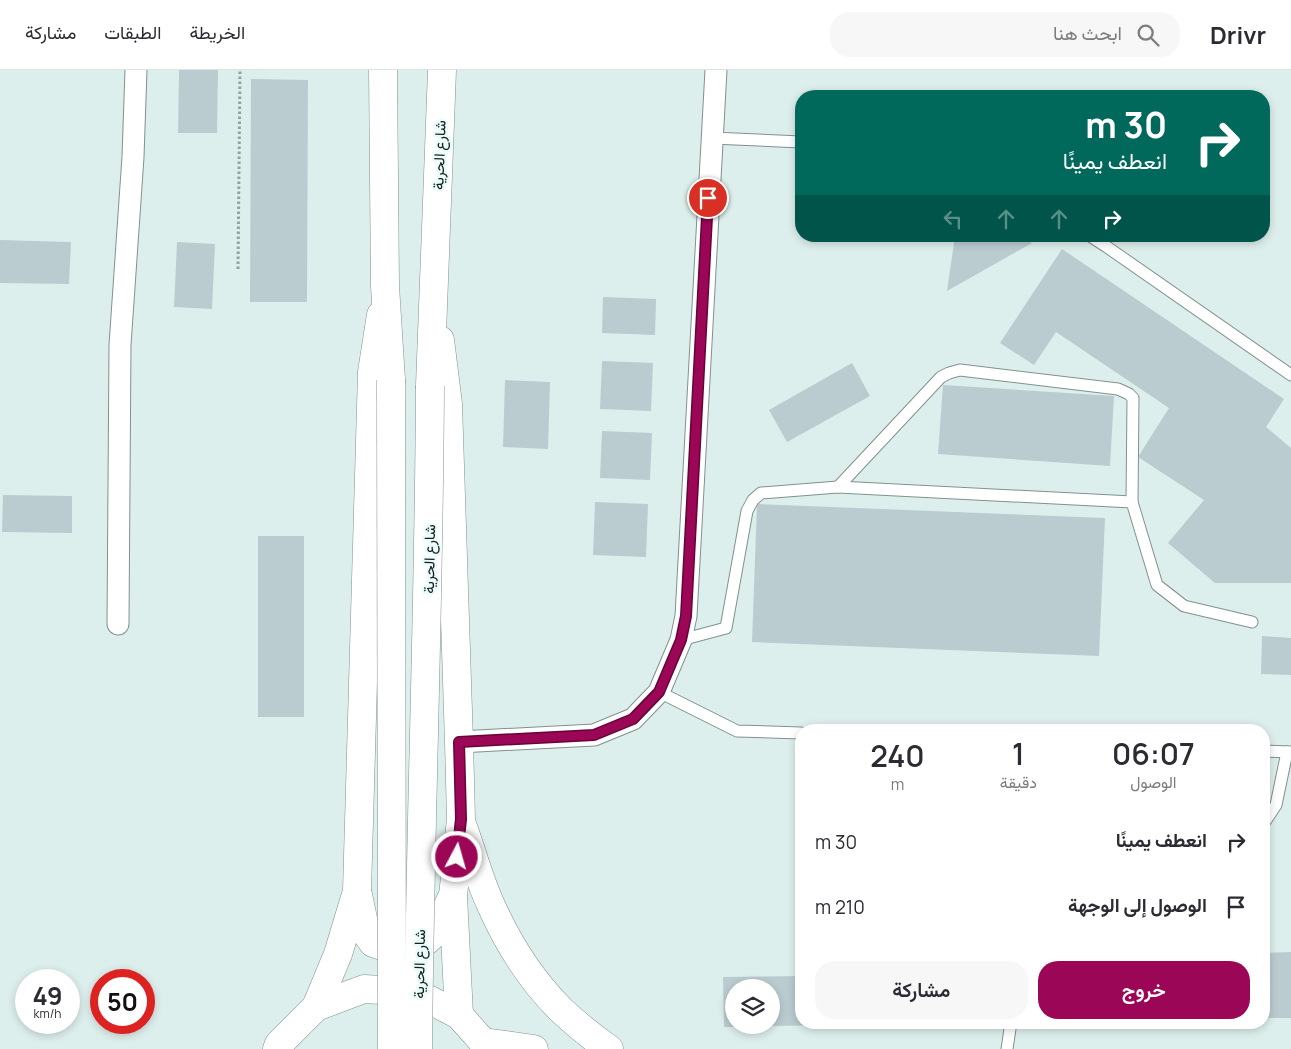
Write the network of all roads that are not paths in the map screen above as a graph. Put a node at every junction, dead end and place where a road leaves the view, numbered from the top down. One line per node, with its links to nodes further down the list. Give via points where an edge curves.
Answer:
1 (136, 70): 14 (street, via 120,346)
2 (383, 70): 8 (main road, شارع الحرية)
3 (442, 70): 9 (main road, شارع الحرية)
4 (716, 70): 5 (street)
5 (712, 138): 6 (lane); 15 (street, via 686,616)
6 (795, 142)
7 (1100, 242): 10 (lane)
8 (385, 286): 23 (main road, via 372,372); 30 (main road, شارع الحرية, bridge, via 391,380)
9 (434, 292): 18 (main road, via 448,404); 31 (main road, شارع الحرية, bridge)
10 (1291, 375)
11 (838, 487): 12 (lane); 12 (lane, via 941,377 960,370 1118,389 1129,394 1133,398); 15 (lane, via 761,493 753,500 747,511 726,628)
12 (1132, 502): 13 (lane, via 1157,585 1184,606)
13 (1252, 622)
14 (118, 624)
15 (681, 640): 16 (street)
16 (659, 692): 17 (lane, via 737,731); 18 (street, via 633,719 594,735)
17 (795, 733)
18 (459, 742): 22 (main road)
19 (1270, 751): 20 (lane)
20 (1289, 752): 21 (lane, via 1276,805)
21 (1270, 814)
22 (461, 819): 24 (main road); 33 (main road, via 489,901 509,942 561,1010)
23 (357, 891): 24 (main road, via 366,933 373,943 391,949 406,949 425,942 436,932); 25 (main road, via 338,954)
24 (453, 896): 26 (main road)
25 (316, 1007): 26 (main road, via 364,989 414,992); 29 (main road)
26 (459, 1015): 28 (main road)
27 (1010, 1029): 34 (lane)
28 (485, 1046): 32 (main road)
29 (271, 1047)
30 (392, 1049)
31 (418, 1049)
32 (534, 1049)
33 (608, 1049)
34 (1007, 1049)

